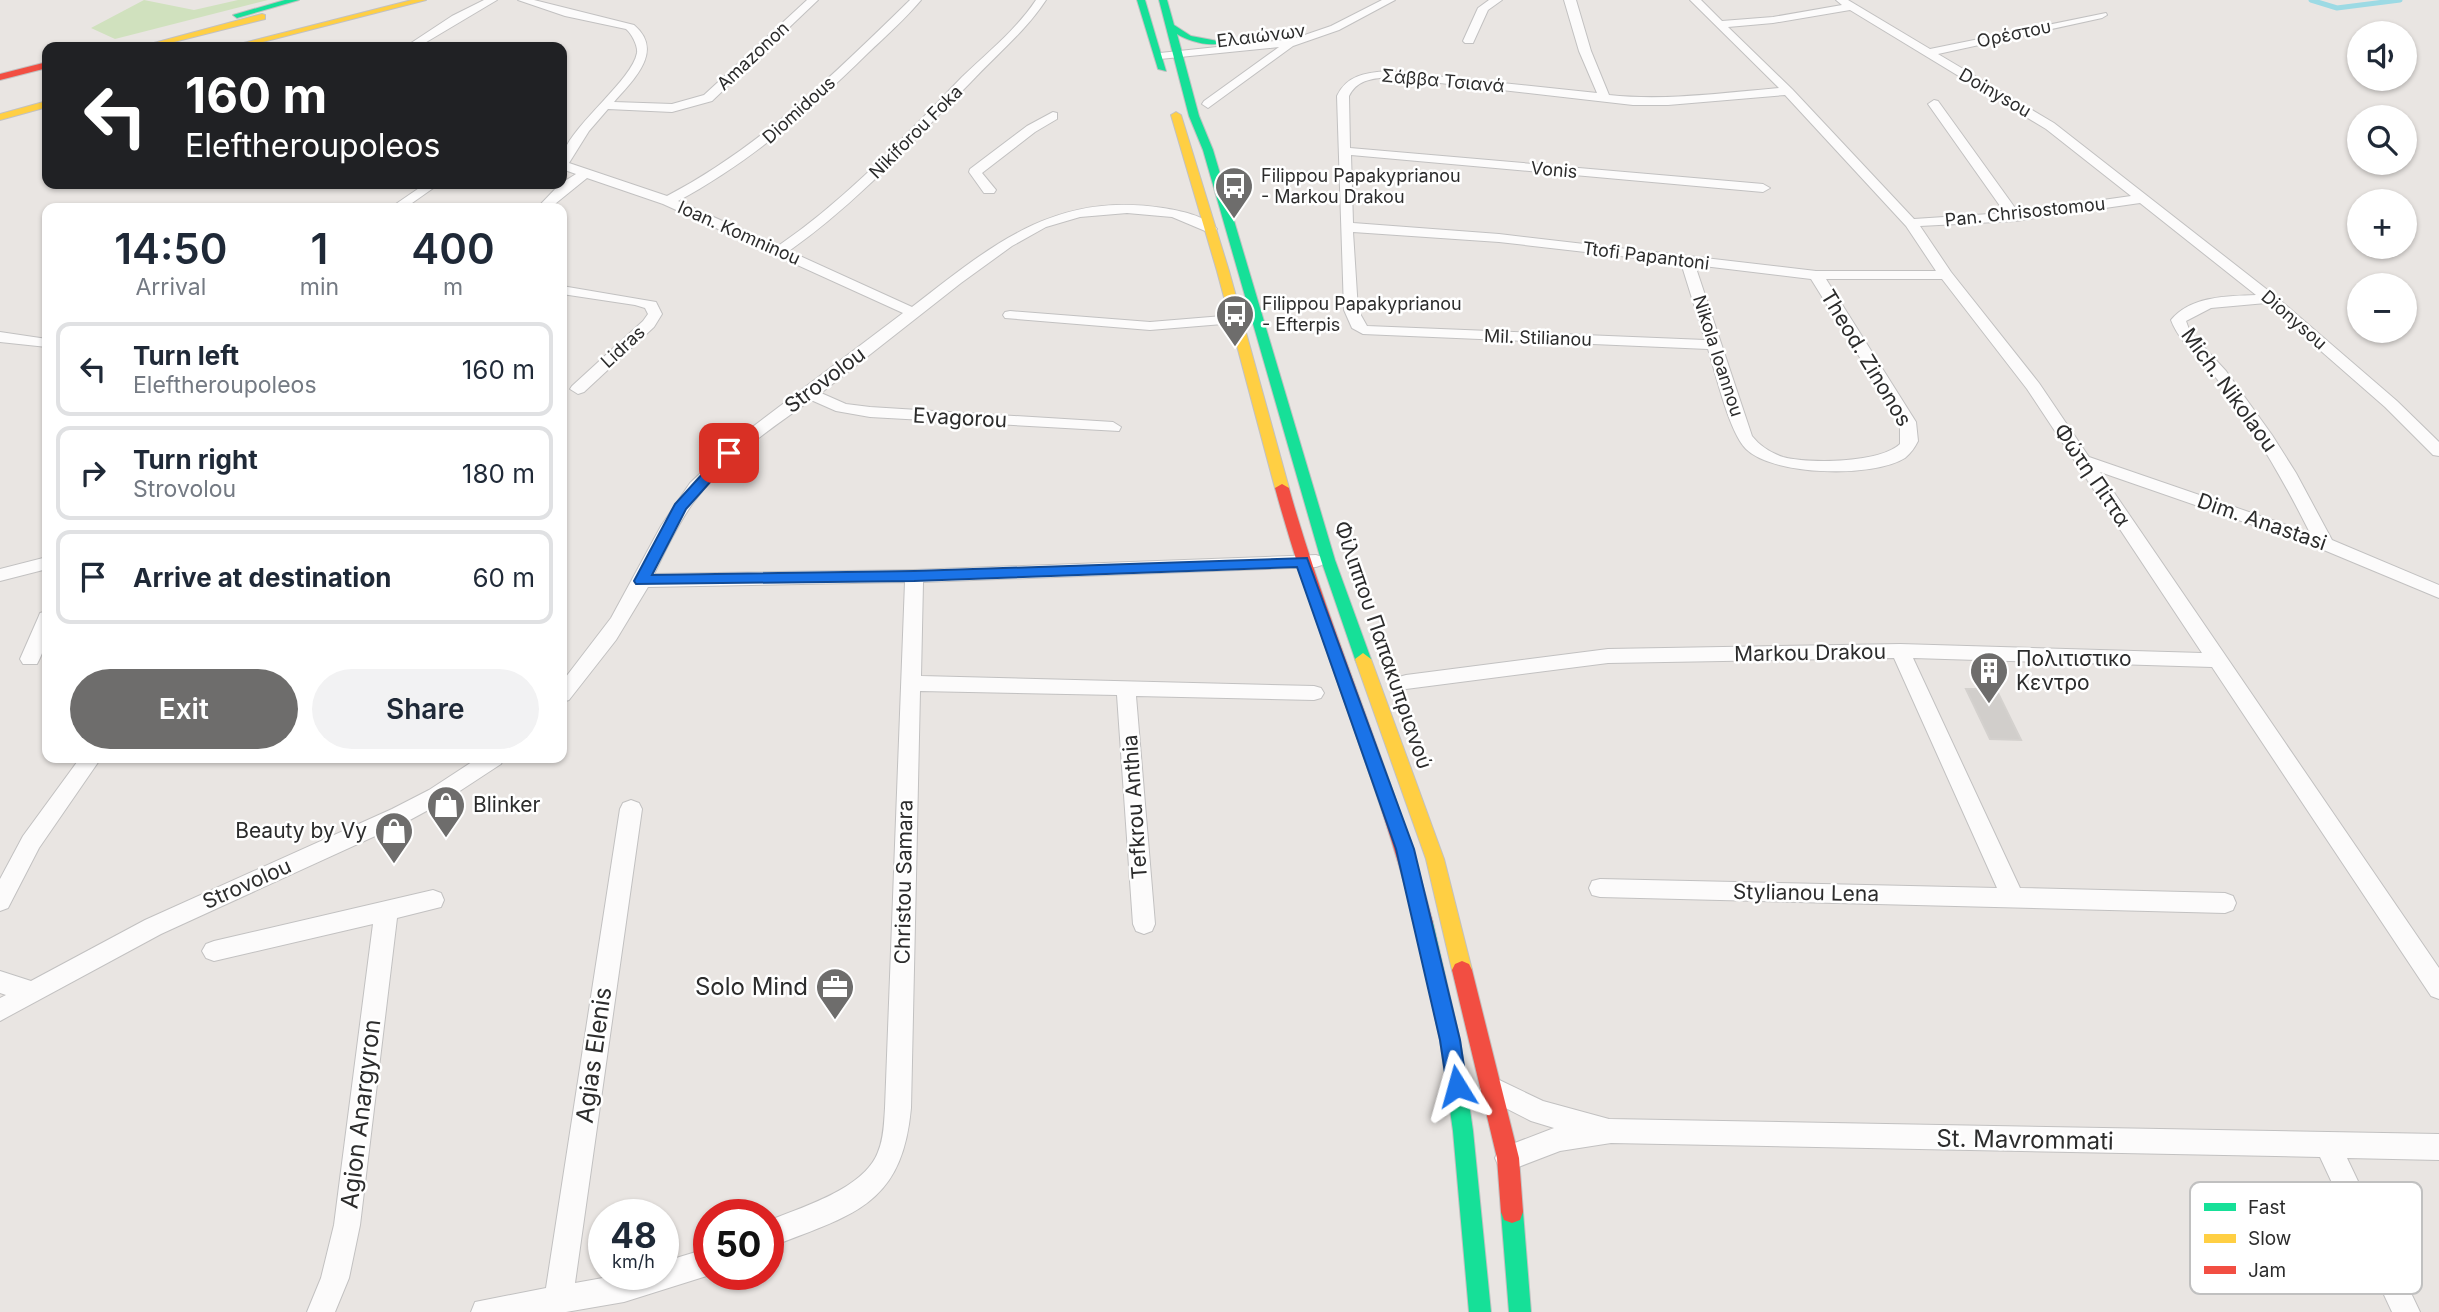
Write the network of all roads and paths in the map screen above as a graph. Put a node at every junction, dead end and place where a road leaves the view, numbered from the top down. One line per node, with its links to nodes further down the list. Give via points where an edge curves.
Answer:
1 (295, 0): 23 (main road)
2 (388, 0): 25 (main road)
3 (422, 0): 26 (main road)
4 (438, 0): 27 (main road)
5 (492, 0): 28 (street)
6 (523, 0): 46 (street, via 569,15 625,25 636,32 643,51 640,62)
7 (813, 0): 46 (street, Amazonon, via 708,98 672,108)
8 (916, 0): 61 (street, Diomidous, via 766,139 701,186)
9 (1041, 0): 69 (street, Nikiforou Foka, via 853,195)
10 (1141, 0): 31 (main road)
11 (1163, 0): 21 (main road, Φίλιππου Παπακυπριανού)
12 (1390, 0): 18 (street, Ελαιώνων)
13 (1497, 0): 22 (street, via 1483,8)
14 (1570, 0): 40 (street)
15 (1695, 0): 20 (street, Φώτη Πίττα)
16 (313, 3): 24 (main road)
17 (1846, 4): 20 (street); 32 (street, Doinysou)
18 (1364, 14): 29 (street, Ελαιώνων); 30 (street, Ελαιώνων, via 1289,36)
19 (2102, 15): 32 (street, Ορέστου)
20 (1720, 24): 38 (street, Φώτη Πίττα)
21 (1170, 26): 30 (main road); 33 (main road, Φίλιππου Παπακυπριανού)
22 (1469, 41)
23 (136, 42)
24 (163, 42)
25 (230, 42)
26 (253, 42)
27 (279, 42)
28 (419, 42)
29 (1295, 42): 30 (street, Ελαιώνων); 43 (street)
30 (1216, 47): 33 (main road, via 1190,57)
31 (1158, 51): 33 (street); 59 (main road)
32 (1926, 53): 60 (street, Doinysou, via 2050,126)
33 (1178, 55): 89 (main road, Φίλιππου Παπακυπριανού)
34 (42, 66): 36 (main road)
35 (42, 73): 37 (main road)
36 (0, 77)
37 (0, 85)
38 (1788, 91): 40 (street, Σάββα Τσιανά, via 1668,101); 66 (street, Φώτη Πίττα)
39 (42, 92): 42 (main road)
40 (1604, 97): 50 (street, Σάββα Τσιανά, via 1394,74 1366,76 1353,82 1343,96)
41 (42, 98): 47 (main road)
42 (0, 103)
43 (1208, 104)
44 (1934, 104): 65 (street)
45 (42, 105): 49 (main road)
46 (606, 105): 51 (street)
47 (0, 110)
48 (1054, 116): 58 (street, via 975,172)
49 (0, 117)
50 (1344, 151): 55 (street, Vonis); 67 (street, Σάββα Τσιανά)
51 (567, 157)
52 (567, 167): 53 (street, Ioan. Komninou)
53 (586, 173): 54 (street); 61 (street, Ioan. Komninou)
54 (567, 186)
55 (1763, 188)
56 (425, 189): 62 (street)
57 (563, 189): 63 (street)
58 (989, 190)
59 (1200, 192): 64 (street, Strovolou, via 1180,206); 68 (main road)
60 (2140, 199): 65 (street, Pan. Chrisostomou); 74 (street, Dionysou)
61 (668, 201): 69 (street, Ioan. Komninou)
62 (404, 203)
63 (548, 203)
64 (1149, 211): 68 (street, Strovolou, via 1188,215); 75 (street, Strovolou, via 1088,212 1044,222 1017,236)
65 (2015, 217): 66 (street, Pan. Chrisostomou)
66 (1911, 223): 72 (street, Φώτη Πίττα)
67 (1346, 227): 70 (street, Ttofi Papantoni, via 1499,238); 78 (street, Σάββα Τσιανά, via 1351,310)
68 (1210, 229): 77 (main road)
69 (779, 252): 75 (street, Ioan. Komninou)
70 (1687, 261): 71 (street, Ttofi Papantoni); 81 (street, Nikola Ioannou)
71 (1816, 275): 72 (street, Ttofi Papantoni); 85 (street, Theod. Zinonos, via 1904,414 1910,441 1899,454 1866,463 1786,463)
72 (1946, 275): 87 (street, Φώτη Πίττα, via 2033,386)
73 (567, 291): 82 (street, Lidras, via 636,300 651,305 655,314)
74 (2269, 298): 86 (street, Dionysou); 88 (street, Mich. Nikolaou, via 2204,304 2178,320 2183,333 2221,374 2264,435)
75 (912, 312): 83 (street, Strovolou)
76 (1010, 315): 77 (street, via 1136,326)
77 (1235, 319): 90 (main road)
78 (1363, 330): 81 (street, Mil. Stilianou)
79 (0, 337): 80 (street)
80 (42, 341)
81 (1712, 345): 85 (street, Nikola Ioannou, via 1744,436)
82 (578, 389)
83 (809, 393): 84 (street, Evagorou, via 842,408 870,412); 94 (street, Strovolou, via 740,443 698,485 668,528)
84 (1114, 427)
85 (1754, 448)
86 (2439, 451)
87 (2082, 460): 88 (street, Dim. Anastasi); 99 (street, Φώτη Πίττα)
88 (2325, 544): 95 (street, Dim. Anastasi)
89 (1328, 560): 90 (street); 120 (main road, Φίλιππου Παπακυπριανού, via 1432,846)
90 (1302, 561): 93 (street); 132 (main road, via 1405,849 1423,916 1464,1131)
91 (42, 564): 92 (street)
92 (0, 575)
93 (914, 576): 94 (street); 101 (street, Christou Samara)
94 (642, 581): 102 (street, Strovolou, via 614,631)
95 (2439, 592)
96 (42, 630): 98 (street)
97 (1900, 652): 99 (street, Markou Drakou); 100 (street, Markou Drakou, via 1608,656); 109 (street)
98 (30, 659)
99 (2216, 660): 116 (street, Φώτη Πίττα)
100 (1406, 682)
101 (909, 683): 103 (street); 126 (street, Christou Samara, via 898,1108 892,1151 874,1182)
102 (567, 689)
103 (1126, 690): 104 (street); 114 (street, Tefkrou Anthia)
104 (1314, 693)
105 (87, 763): 111 (street, via 31,842)
106 (486, 763): 118 (street, Strovolou, via 400,815 153,927)
107 (631, 808): 129 (street, Agias Elenis)
108 (1600, 888): 109 (street, Stylianou Lena)
109 (2013, 898): 112 (street, Stylianou Lena)
110 (433, 900): 113 (street)
111 (0, 901)
112 (2225, 903)
113 (386, 912): 115 (street); 130 (street, Agion Anargyron, via 347,1226 335,1278)
114 (1144, 924)
115 (214, 951)
116 (2436, 979)
117 (0, 982): 118 (street)
118 (31, 992): 119 (street, Strovolou)
119 (0, 1010)
120 (1493, 1089): 121 (street, St. Mavrommati, via 1540,1112); 124 (main road, Φίλιππου Παπακυπριανού)
121 (1611, 1130): 122 (street, St. Mavrommati); 124 (street, St. Mavrommati, via 1560,1138)
122 (2329, 1147): 123 (street, St. Mavrommati); 125 (street)
123 (2439, 1147)
124 (1508, 1158): 133 (main road, Φίλιππου Παπακυπριανού)
125 (2345, 1182)
126 (784, 1228)
127 (693, 1267): 129 (street, via 624,1288)
128 (2398, 1294): 134 (street)
129 (558, 1301): 131 (street)
130 (321, 1312)
131 (485, 1312)
132 (1480, 1312)
133 (1520, 1312)
134 (2406, 1312)

